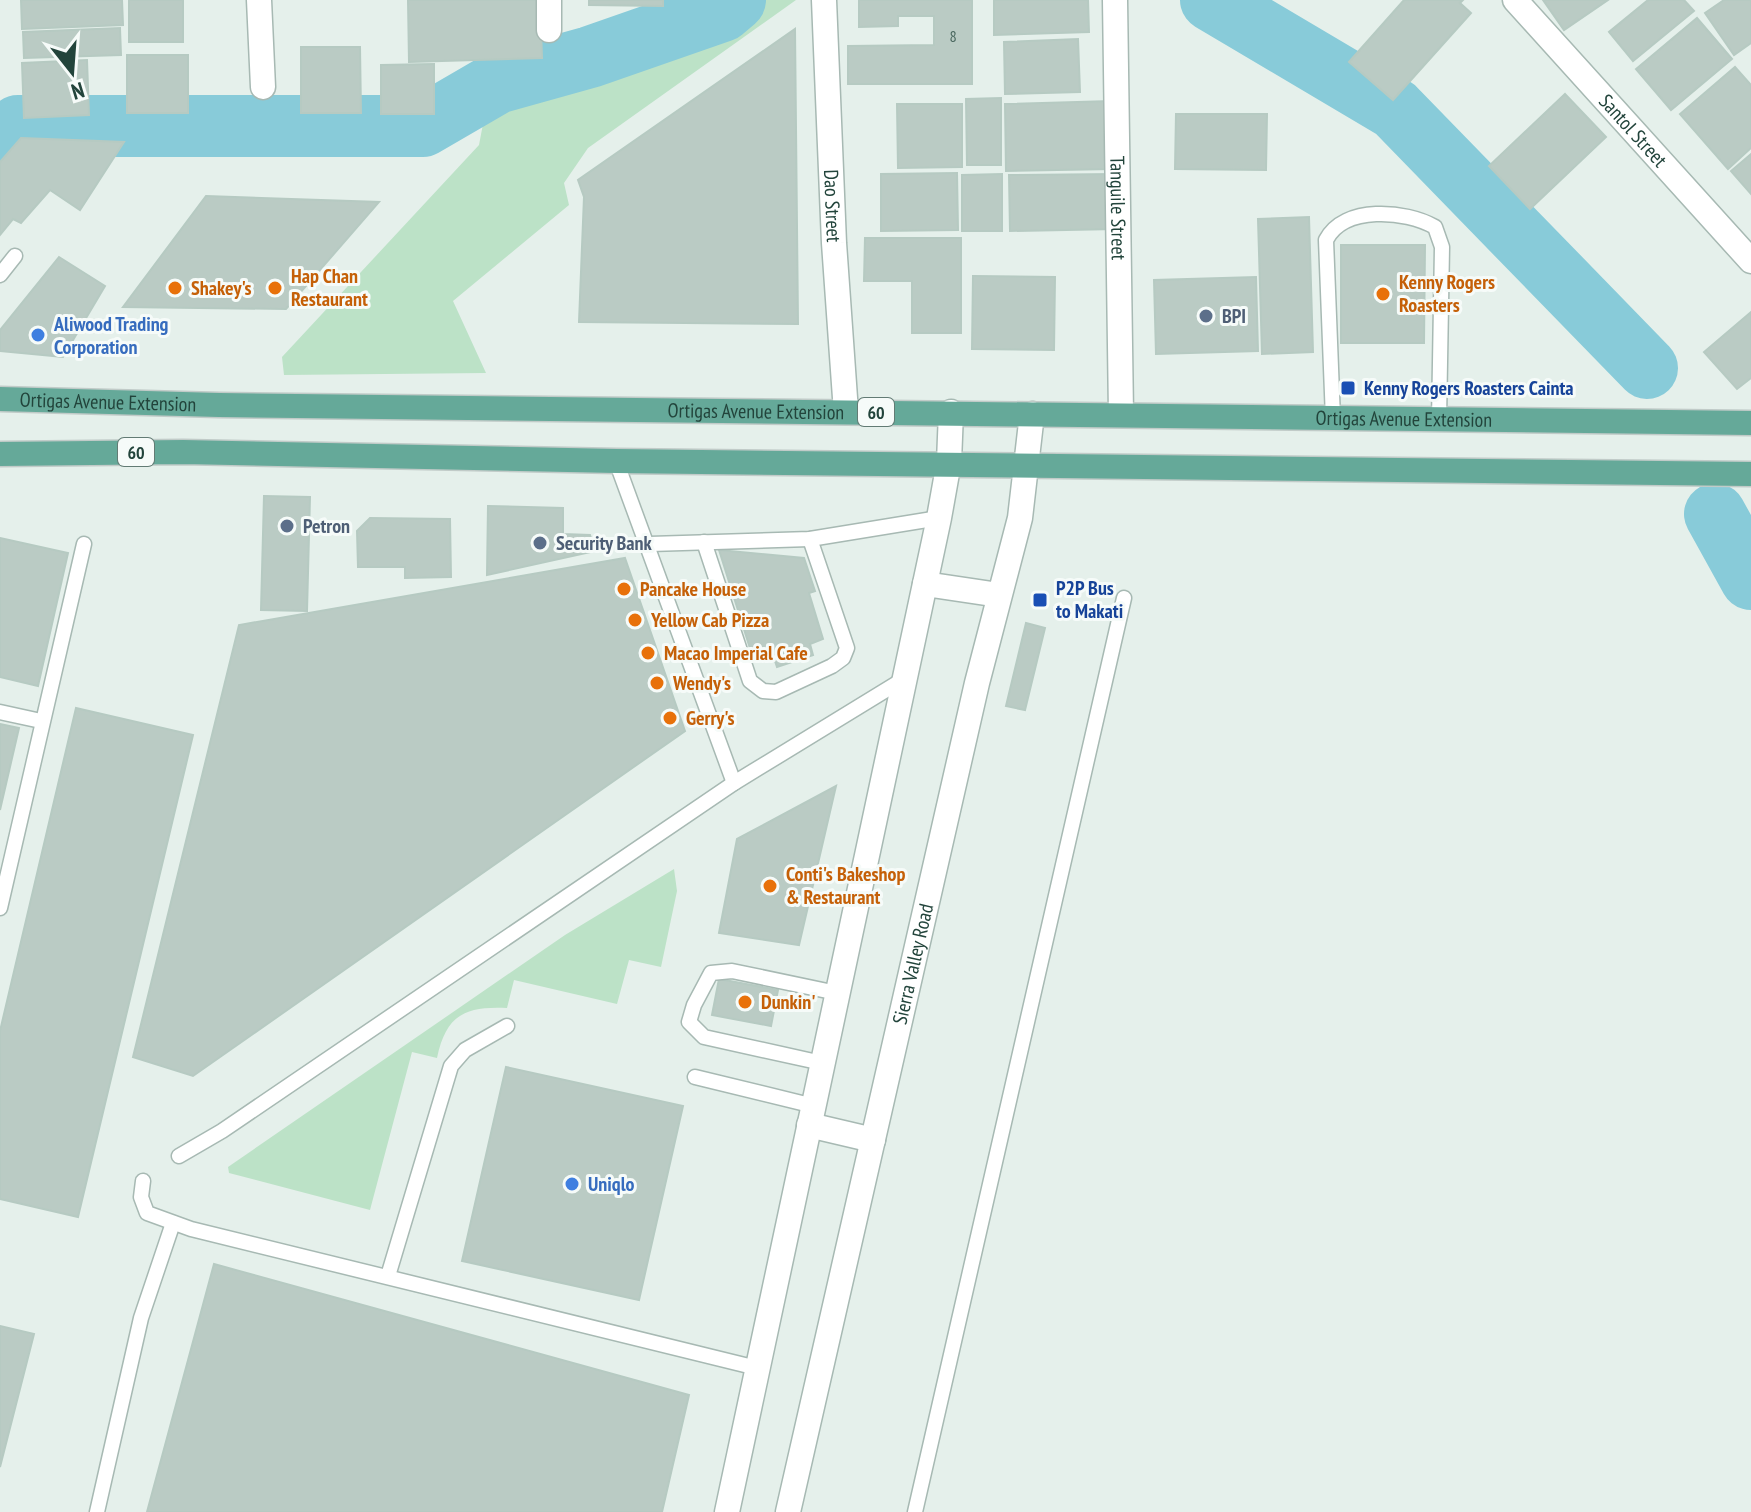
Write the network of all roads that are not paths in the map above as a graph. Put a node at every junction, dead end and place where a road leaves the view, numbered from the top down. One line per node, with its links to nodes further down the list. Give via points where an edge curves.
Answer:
1 (259, 0): 7 (street)
2 (549, 0): 6 (street)
3 (824, 0): 12 (street, Dao Street)
4 (1115, 0): 15 (street, Tanguile Street)
5 (1515, 0): 9 (street, Santol Street)
6 (549, 30)
7 (263, 87)
8 (15, 256): 10 (lane)
9 (1751, 261)
10 (0, 275)
11 (0, 399): 12 (main road, Ortigas Avenue Extension / 60)
12 (846, 412): 13 (main road, Ortigas Avenue Extension / 60)
13 (951, 412): 14 (main road, Ortigas Avenue Extension / 60); 21 (street)
14 (1032, 414): 15 (main road, Ortigas Avenue Extension / 60); 22 (street, Sierra Valley Road)
15 (1121, 414): 16 (main road, Ortigas Avenue Extension / 60)
16 (1333, 419): 17 (main road, Ortigas Avenue Extension / 60); 17 (lane, via 1326,240 1334,226 1355,216 1417,217 1435,227 1442,247)
17 (1439, 420): 18 (main road, Ortigas Avenue Extension / 60)
18 (1751, 423)
19 (0, 454): 20 (main road, 60, via 183,452)
20 (616, 461): 21 (main road, 60); 28 (lane)
21 (949, 462): 22 (main road, 60); 24 (street)
22 (1026, 464): 23 (main road, 60); 30 (street, Sierra Valley Road, via 1020,518)
23 (1751, 474)
24 (939, 518): 25 (lane); 29 (street)
25 (810, 539): 26 (lane); 26 (lane, via 847,648 832,666 776,692 763,691 750,681)
26 (704, 542): 28 (lane)
27 (84, 544): 34 (lane)
28 (650, 544): 35 (lane)
29 (925, 584): 30 (street); 32 (street)
30 (999, 595): 42 (street, Sierra Valley Road)
31 (1124, 598): 51 (lane)
32 (904, 679): 35 (lane); 37 (street)
33 (0, 712): 34 (lane)
34 (41, 721): 36 (lane)
35 (734, 783): 43 (lane)
36 (0, 908)
37 (837, 993): 39 (street); 39 (lane, via 732,971 711,973 689,1022 704,1037)
38 (507, 1026): 46 (lane, via 465,1050 451,1066)
39 (822, 1063): 41 (street)
40 (695, 1077): 41 (lane)
41 (812, 1115): 42 (street); 47 (street)
42 (873, 1140): 50 (street, Sierra Valley Road)
43 (179, 1156)
44 (143, 1181): 45 (lane, via 147,1213)
45 (173, 1223): 46 (lane); 48 (lane, via 141,1318)
46 (388, 1276): 47 (lane)
47 (757, 1368): 49 (street)
48 (97, 1512)
49 (727, 1512)
50 (788, 1512)
51 (915, 1512)

